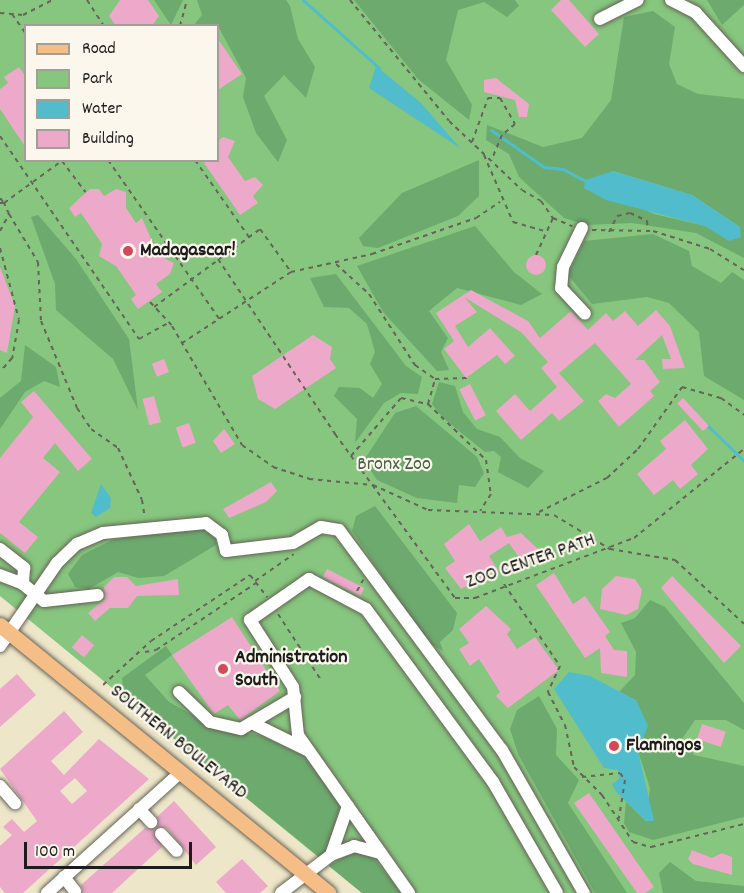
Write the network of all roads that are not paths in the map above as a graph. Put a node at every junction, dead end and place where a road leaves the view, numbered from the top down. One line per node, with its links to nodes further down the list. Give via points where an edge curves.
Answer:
1 (638, 0): 3 (street)
2 (671, 0): 4 (street, via 696,13)
3 (600, 19)
4 (744, 66)
5 (582, 228): 6 (street, via 563,267 561,288)
6 (585, 314)
7 (0, 549): 9 (street, via 24,568)
8 (0, 575): 9 (street)
9 (23, 584): 10 (street)
10 (34, 594): 11 (street, via 45,601); 12 (street); 36 (street, via 77,544 103,533 206,523 222,536 226,551 293,543 321,527 339,531 502,750)
11 (98, 595)
12 (4, 629): 13 (street); 18 (main road, SOUTHERN BOULEVARD)
13 (0, 646)
14 (179, 692): 16 (street, via 210,722 241,729)
15 (295, 697): 16 (street); 17 (street, via 298,735); 35 (street, via 293,687 250,620 309,579 366,609 493,782)
16 (256, 724): 17 (street)
17 (310, 752): 21 (street)
18 (181, 772): 22 (street); 28 (main road, SOUTHERN BOULEVARD)
19 (0, 786): 20 (street)
20 (15, 803)
21 (348, 806): 26 (street); 27 (street)
22 (140, 809): 23 (street); 29 (street)
23 (151, 822)
24 (161, 834): 25 (street)
25 (177, 851)
26 (382, 854): 27 (street, via 354,846); 34 (street)
27 (331, 855): 28 (street)
28 (304, 872): 32 (street); 33 (main road, SOUTHERN BOULEVARD)
29 (64, 878): 30 (street); 31 (street)
30 (75, 891)
31 (46, 893)
32 (281, 893)
33 (330, 893)
34 (409, 893)
35 (557, 893)
36 (584, 893)

